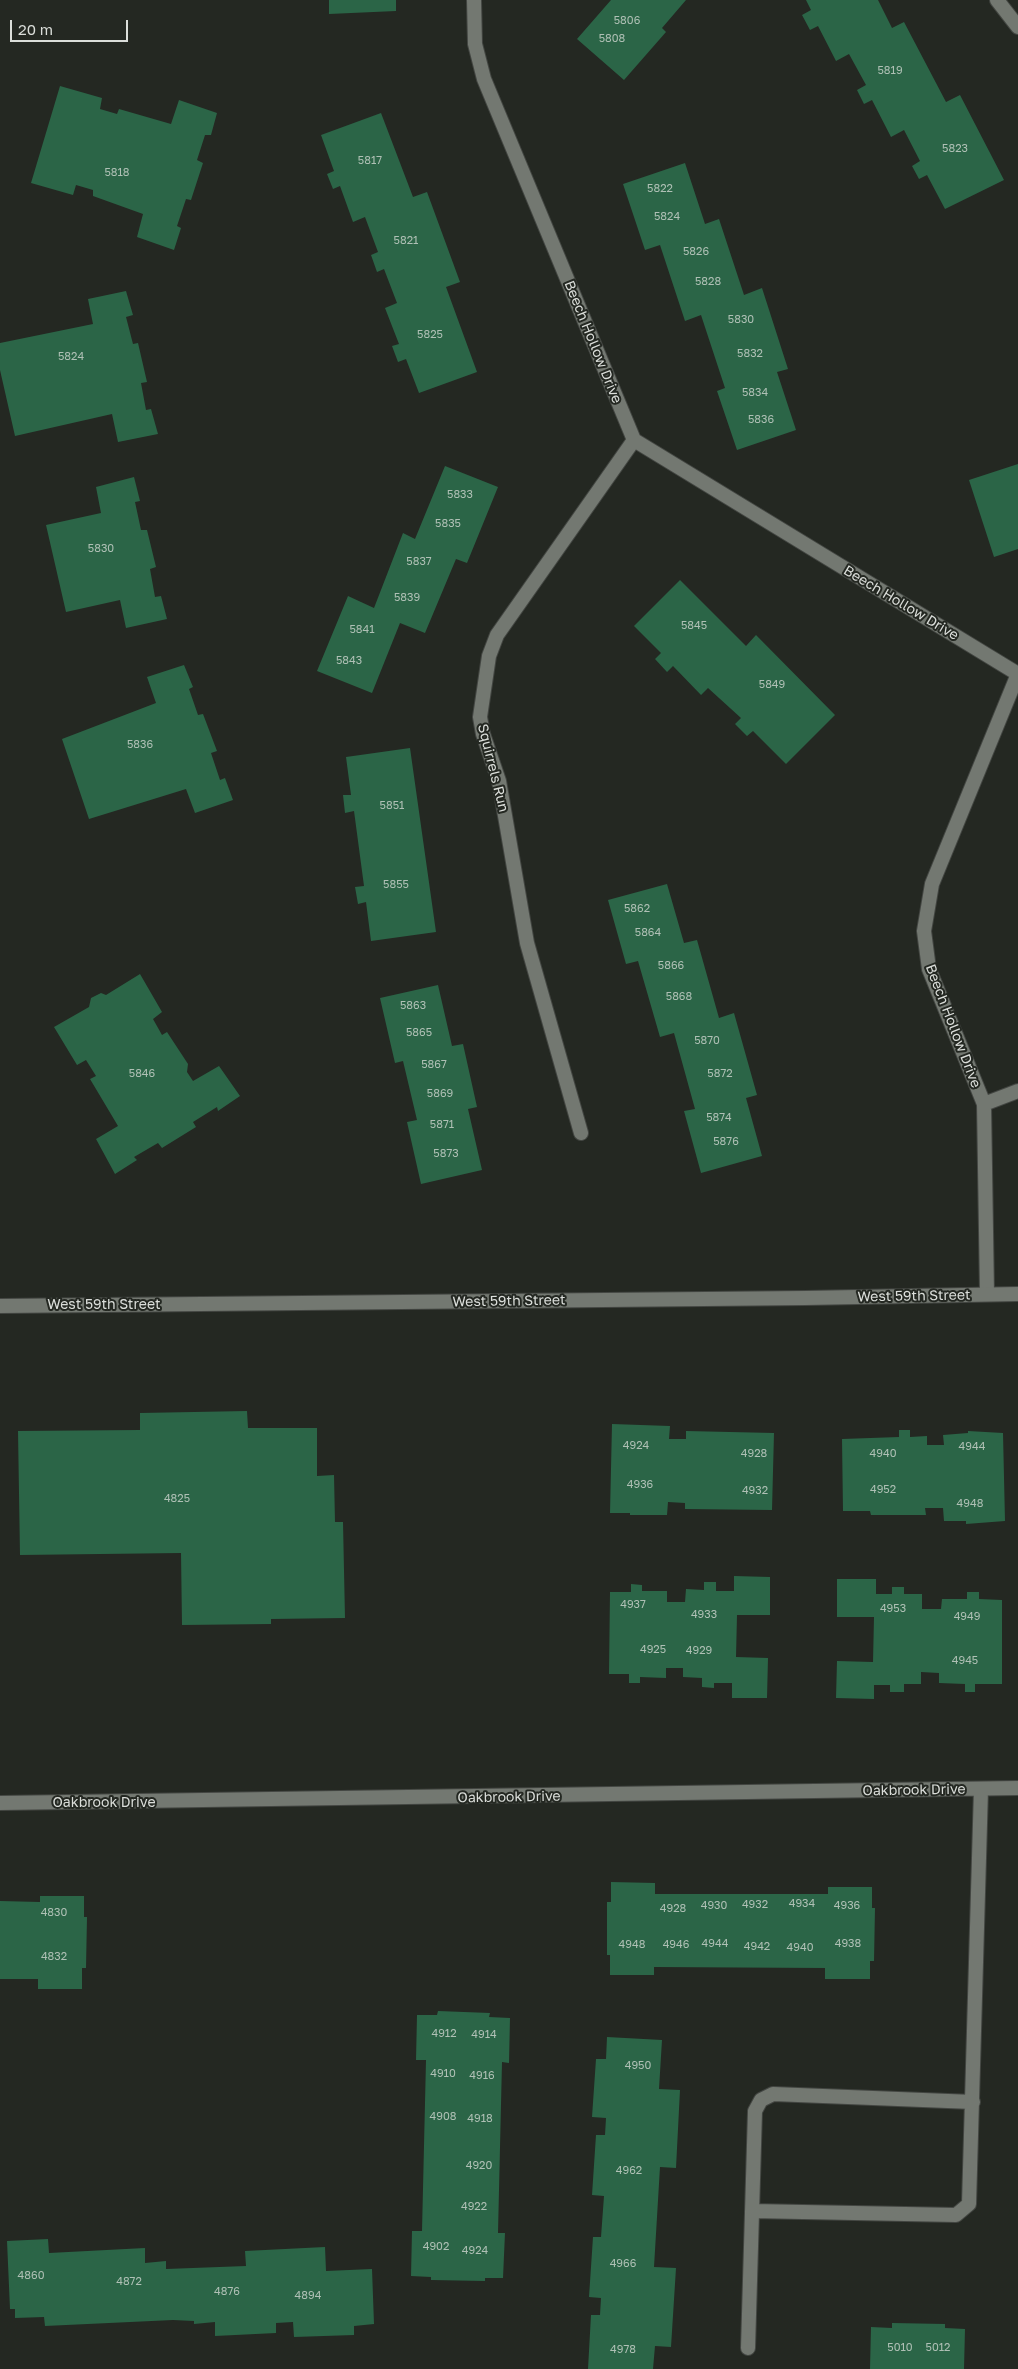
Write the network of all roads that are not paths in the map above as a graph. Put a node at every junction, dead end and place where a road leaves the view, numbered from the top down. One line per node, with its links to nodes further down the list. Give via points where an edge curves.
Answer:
1 (474, 0): 4 (street, Beech Hollow Drive, via 475,44 484,79)
2 (997, 0): 3 (street)
3 (1018, 27)
4 (634, 440): 5 (street, Beech Hollow Drive); 8 (street, Squirrels Run, via 497,635 489,656 480,717 499,781 527,942)
5 (1018, 674): 7 (street, Beech Hollow Drive, via 932,884 925,922 929,969)
6 (1018, 1091): 7 (street)
7 (984, 1104): 9 (street, Beech Hollow Drive)
8 (581, 1133)
9 (987, 1294): 10 (street, West 59th Street); 11 (street, West 59th Street, via 785,1299)
10 (1018, 1294)
11 (0, 1306)
12 (1018, 1788): 13 (street, Oakbrook Drive)
13 (981, 1789): 14 (street, Oakbrook Drive); 15 (street)
14 (0, 1803)
15 (972, 2102): 16 (street, via 970,2198 956,2215); 16 (street, via 773,2094 761,2100 755,2111)
16 (752, 2211): 17 (street)
17 (748, 2348)

